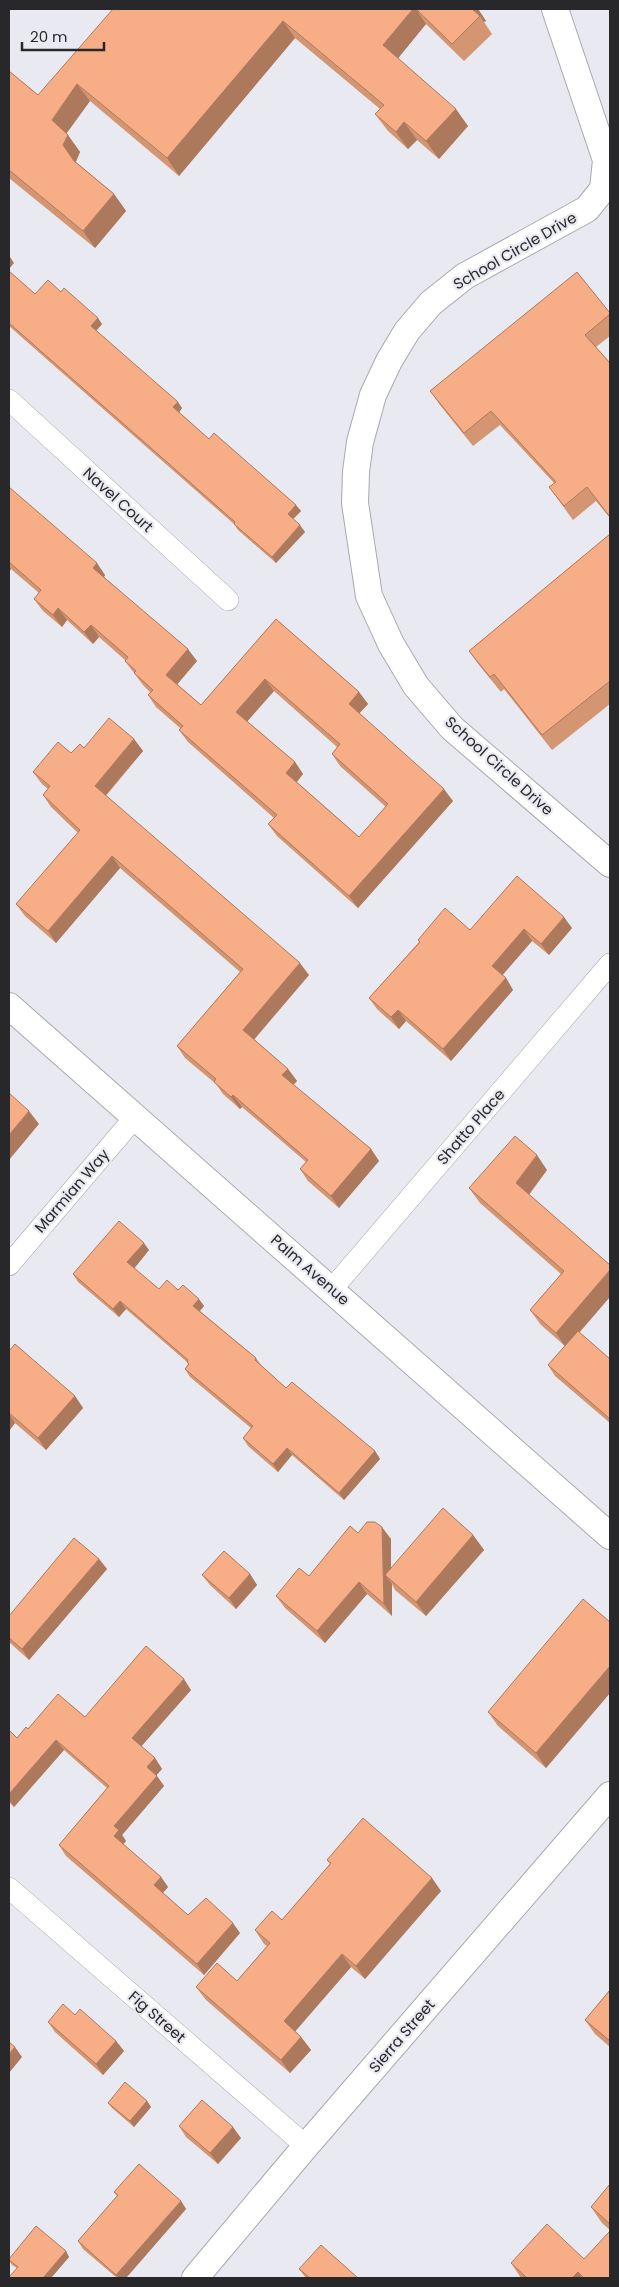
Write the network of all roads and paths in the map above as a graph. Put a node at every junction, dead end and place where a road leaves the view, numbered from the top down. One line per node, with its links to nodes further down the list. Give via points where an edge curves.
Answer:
1 (555, 9): 4 (street, School Circle Drive, via 606,160 603,189 587,209 465,276 431,303 408,331 389,360 373,395 359,449 355,503 369,596 390,644 416,686 452,728)
2 (9, 400): 3 (street, Navel Court)
3 (228, 600)
4 (610, 864)
5 (610, 964): 9 (street, Shatto Place)
6 (9, 1006): 7 (street, Palm Avenue)
7 (136, 1116): 8 (street, Marmian Way); 9 (street, Palm Avenue)
8 (9, 1265)
9 (332, 1290): 10 (street, Palm Avenue)
10 (610, 1536)
11 (610, 1795): 13 (street, Sierra Street)
12 (9, 1888): 13 (street, Fig Street)
13 (306, 2146): 14 (street, Sierra Street)
14 (195, 2278)

